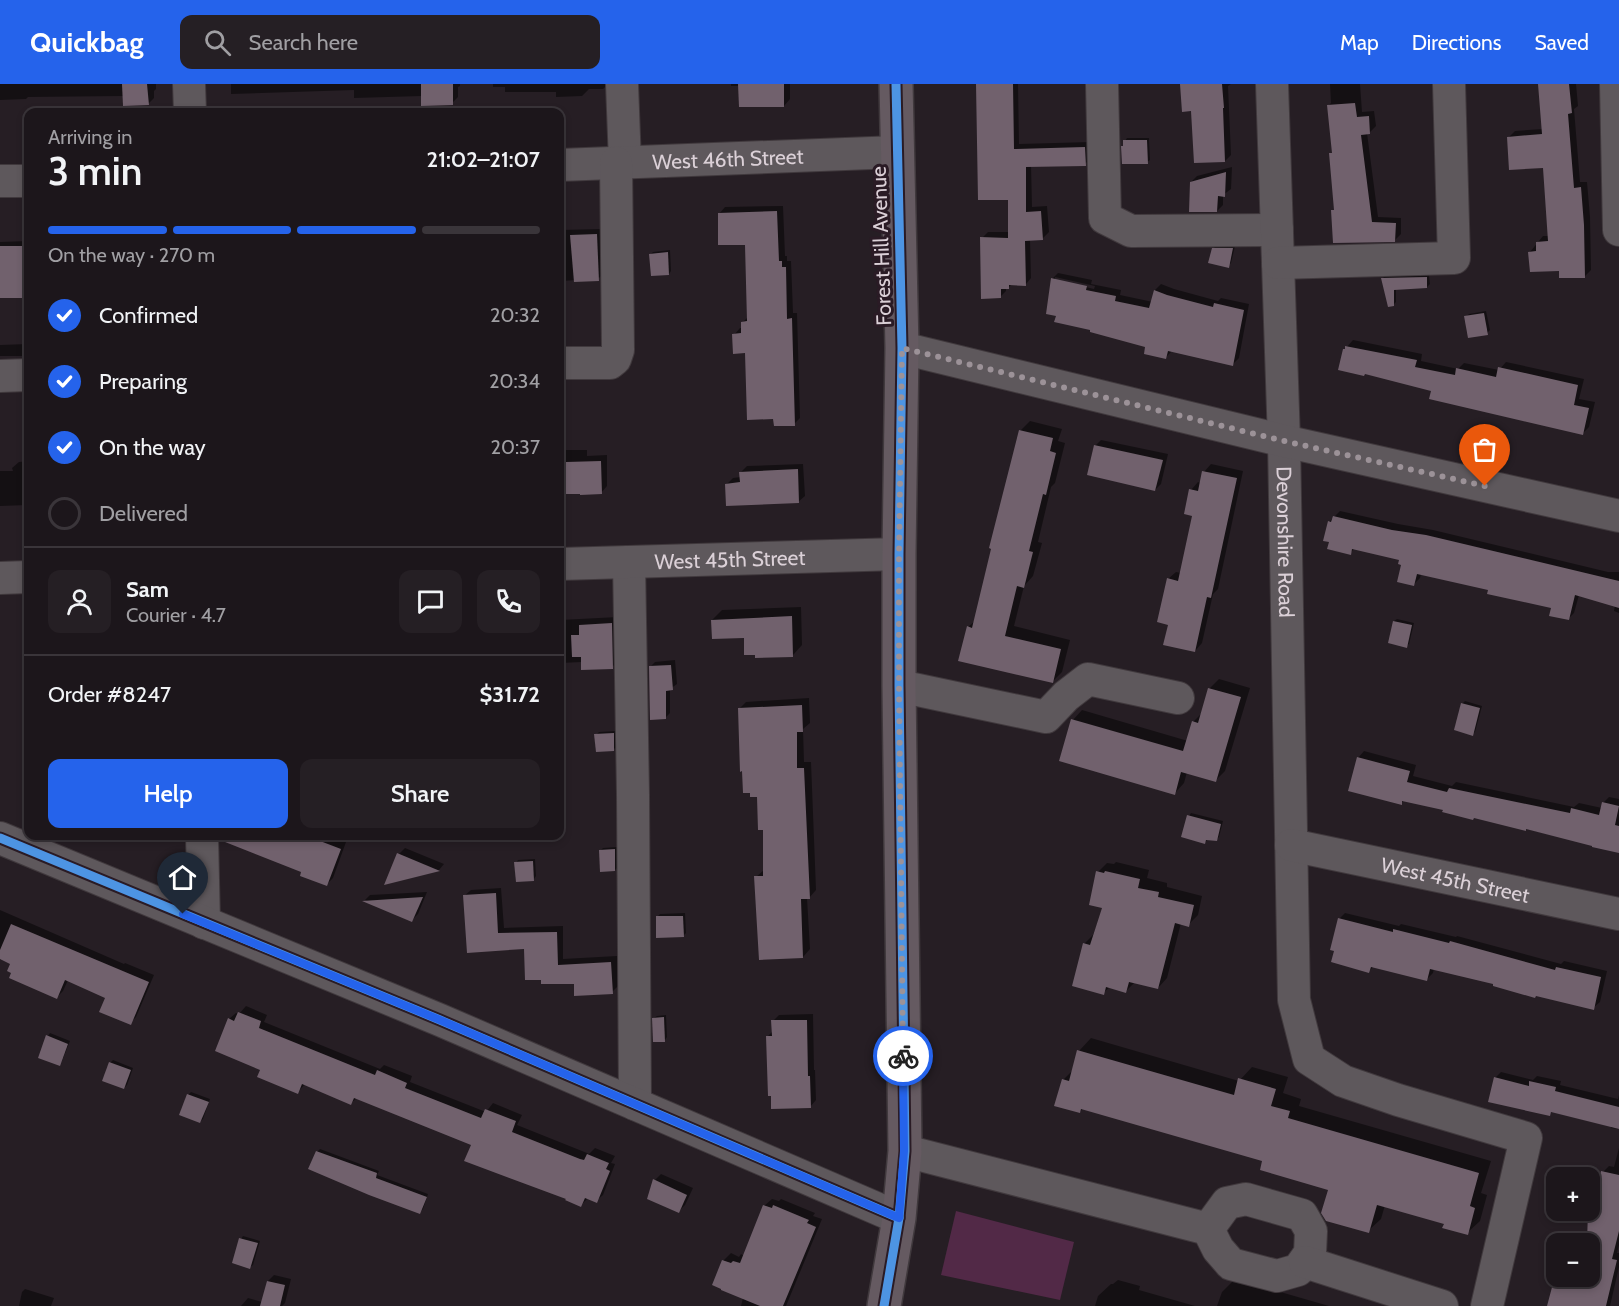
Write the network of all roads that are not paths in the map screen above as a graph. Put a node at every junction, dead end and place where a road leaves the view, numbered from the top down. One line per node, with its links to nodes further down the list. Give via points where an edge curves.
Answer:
1 (189, 84): 8 (street)
2 (622, 84): 10 (street)
3 (896, 84): 9 (main road, Forest Hill Avenue)
4 (1102, 84): 14 (street, via 1104,218 1131,231)
5 (1272, 84): 14 (street, Devonshire Road)
6 (1449, 84): 16 (street, via 1454,258)
7 (1616, 84): 15 (street)
8 (190, 108)
9 (897, 152): 10 (street, West 46th Street); 17 (main road, Forest Hill Avenue)
10 (621, 163): 11 (street, West 46th Street); 18 (street, via 618,350 610,363)
11 (564, 165)
12 (0, 181): 13 (street)
13 (24, 181)
14 (1277, 230): 16 (street, Devonshire Road)
15 (1619, 230)
16 (1278, 263): 21 (street, Devonshire Road)
17 (902, 348): 21 (street); 23 (main road, Forest Hill Avenue)
18 (564, 363)
19 (24, 375): 20 (street)
20 (0, 376)
21 (1284, 441): 22 (street); 32 (street, Devonshire Road)
22 (1619, 516)
23 (899, 554): 24 (street, West 45th Street); 28 (main road, Forest Hill Avenue)
24 (629, 562): 25 (street, West 45th Street); 35 (street)
25 (564, 564)
26 (24, 577): 27 (street)
27 (0, 578)
28 (899, 686): 29 (street, via 1046,717 1088,679); 36 (main road, Forest Hill Avenue)
29 (1178, 698)
30 (0, 838): 34 (street)
31 (202, 840): 34 (street)
32 (1291, 845): 33 (street, West 45th Street); 42 (street, Devonshire Road, via 1294,1000 1309,1059 1343,1081 1526,1138)
33 (1619, 914)
34 (204, 923): 35 (street)
35 (635, 1104): 37 (street)
36 (904, 1151): 37 (main road, Forest Hill Avenue); 38 (street)
37 (899, 1218): 40 (main road, Forest Hill Avenue)
38 (1208, 1229): 39 (street, via 1230,1264 1277,1276 1298,1270); 39 (street, via 1227,1203 1246,1198 1302,1215 1311,1231 1310,1253)
39 (1305, 1262): 41 (street)
40 (884, 1306)
41 (1442, 1306)
42 (1487, 1306)

